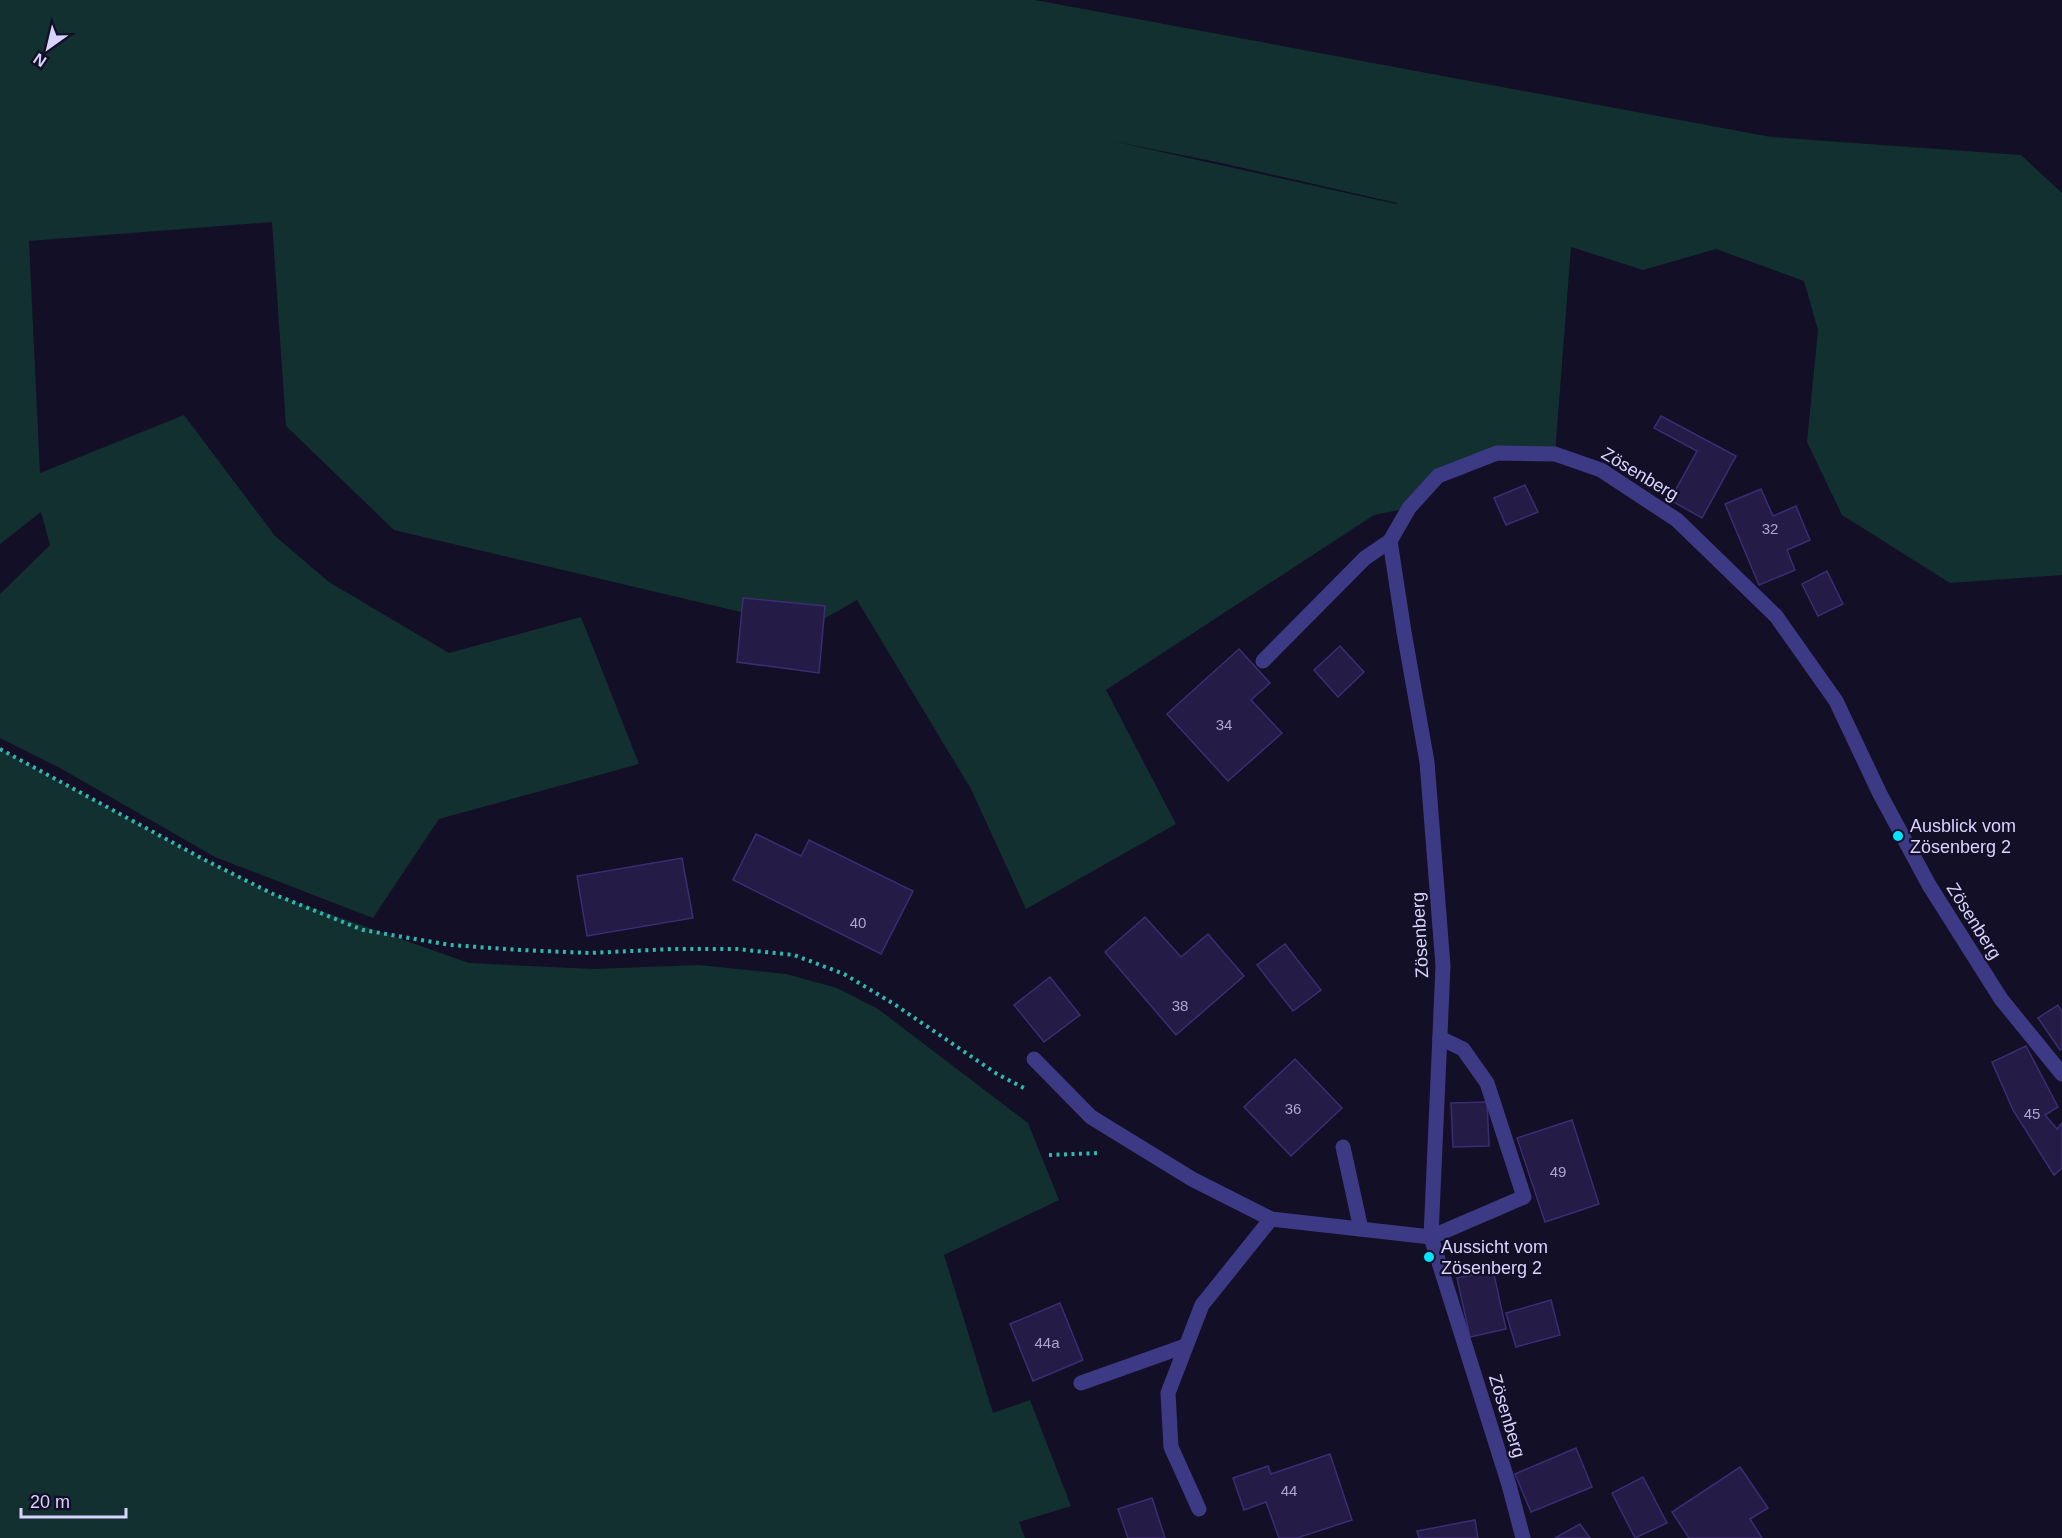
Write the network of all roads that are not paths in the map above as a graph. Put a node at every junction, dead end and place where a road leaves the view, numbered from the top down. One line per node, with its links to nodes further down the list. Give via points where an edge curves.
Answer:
1 (1390, 541): 2 (street, via 1365,558); 3 (street, Zösenberg, via 1427,762 1443,966); 5 (street, Zösenberg, via 1408,507 1438,476 1497,453 1555,454 1601,470 1677,520 1776,616 1836,701 1929,885 2001,999)
2 (1263, 661)
3 (1440, 1038): 9 (street, Zösenberg); 9 (street, via 1463,1049 1487,1083 1524,1197)
4 (1035, 1059): 7 (street, via 1091,1117 1192,1179)
5 (2062, 1074)
6 (1342, 1147): 8 (street)
7 (1271, 1219): 8 (street); 10 (street, via 1202,1305)
8 (1361, 1229): 9 (street)
9 (1431, 1237): 13 (street, Zösenberg)
10 (1185, 1346): 11 (street); 12 (street, via 1168,1393 1172,1447)
11 (1081, 1383)
12 (1199, 1509)
13 (1523, 1538)

